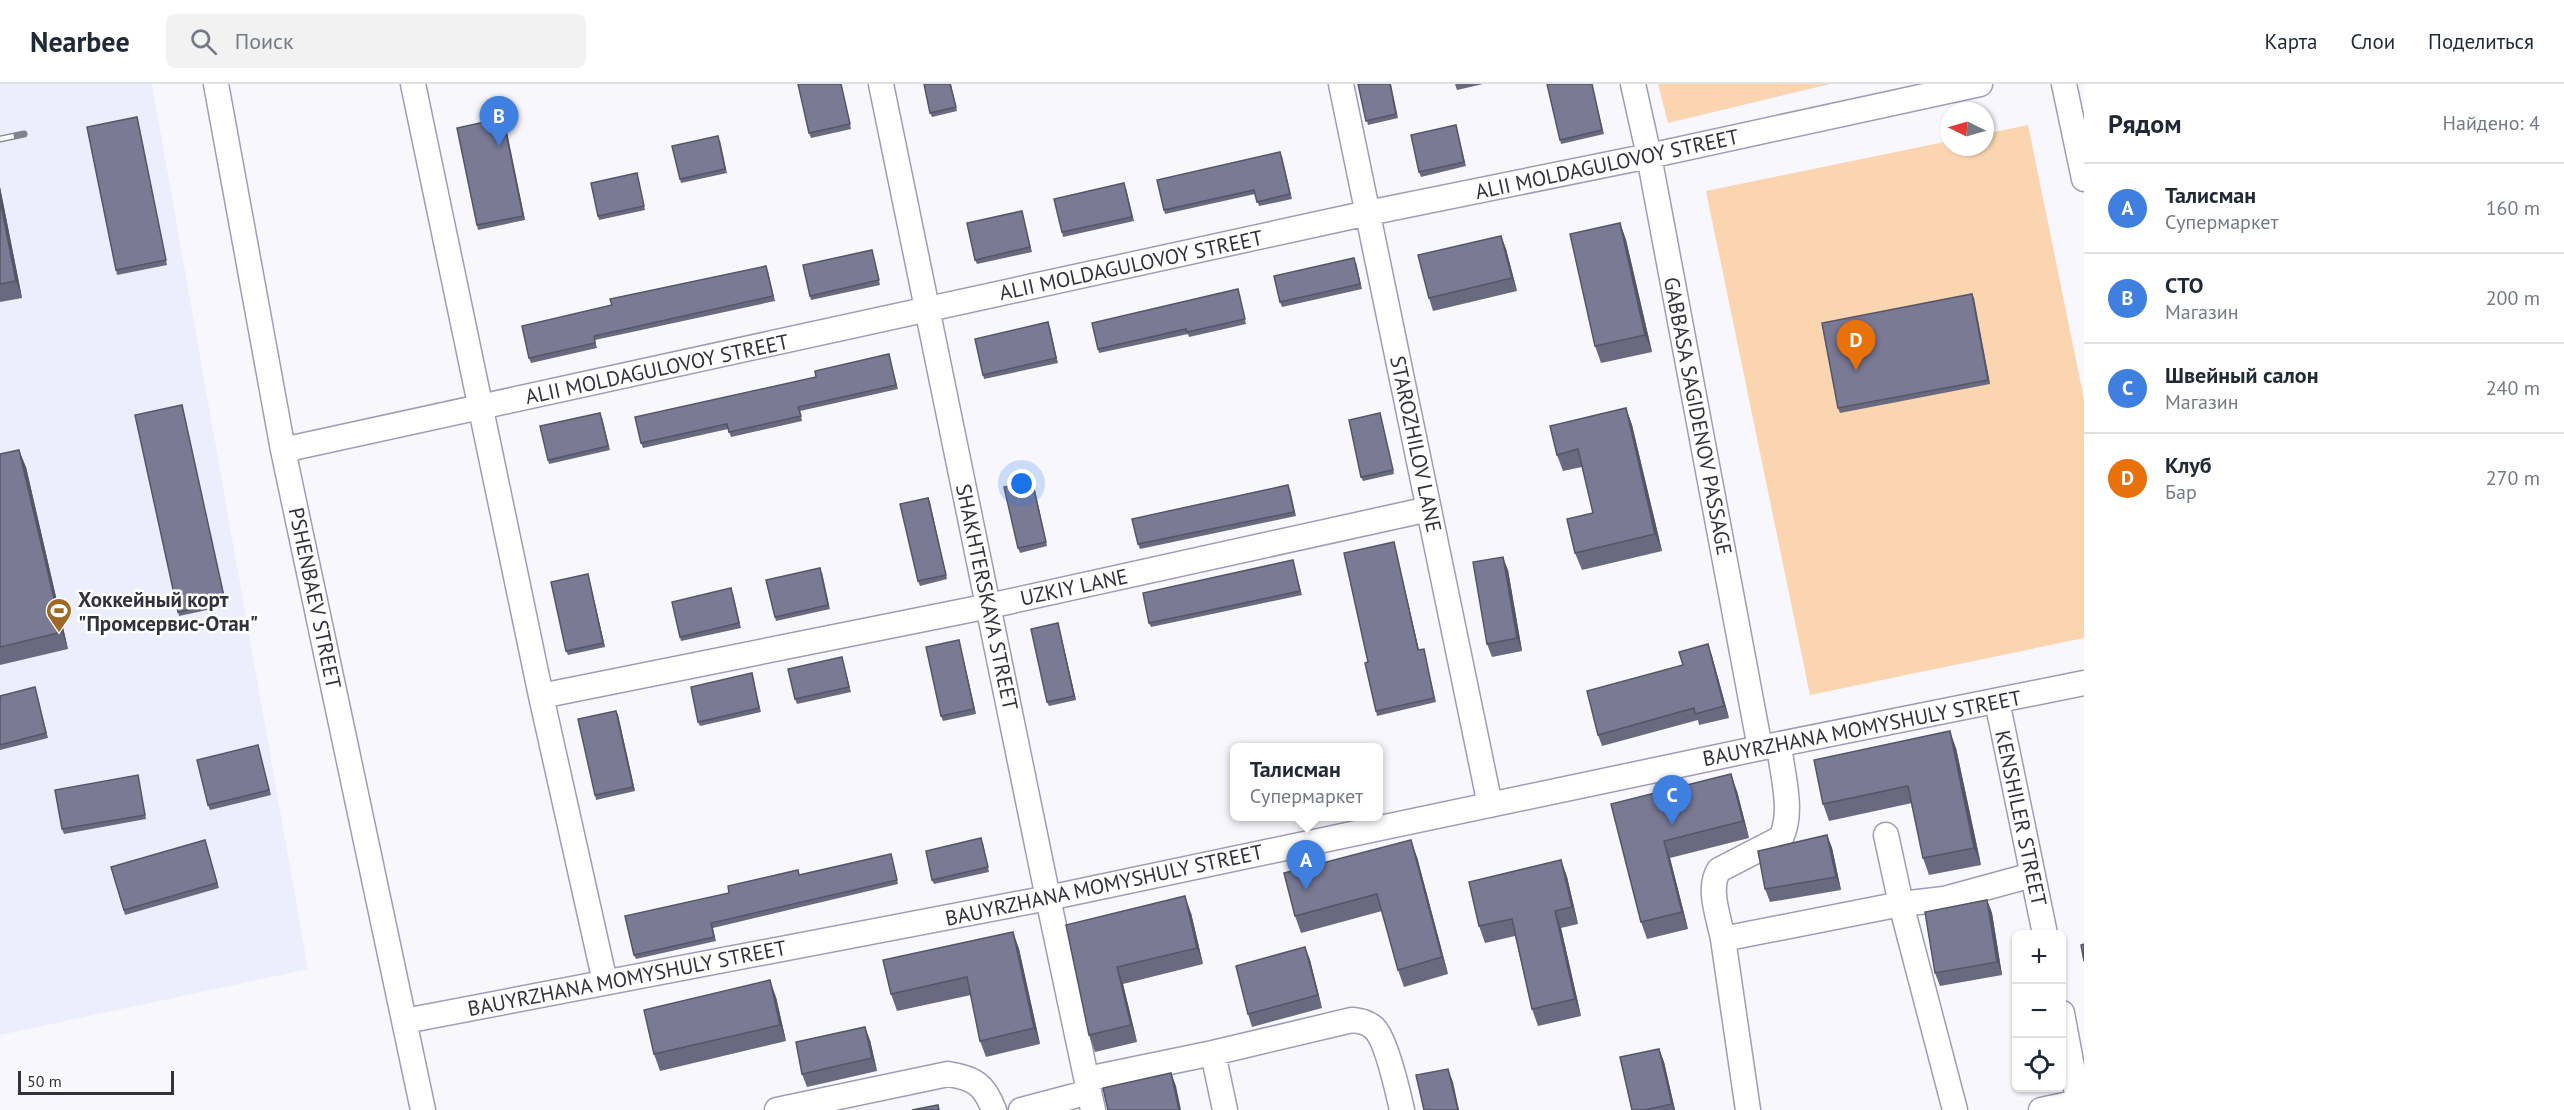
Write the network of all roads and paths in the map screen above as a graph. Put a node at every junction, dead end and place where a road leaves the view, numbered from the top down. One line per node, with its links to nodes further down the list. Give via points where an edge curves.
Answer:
1 (216, 84): 13 (street, PSHENBAEV STREET)
2 (413, 84): 12 (street)
3 (881, 84): 11 (street, SHAKHTERSKAYA STREET)
4 (1341, 84): 10 (street, STAROZHILOV LANE)
5 (1633, 84): 8 (street, GABBASA SAGIDENOV PASSAGE)
6 (1980, 84): 8 (street, ALII MOLDAGULOVOY STREET)
7 (2064, 84): 9 (street)
8 (1649, 156): 10 (street, ALII MOLDAGULOVOY STREET); 19 (street, GABBASA SAGIDENOV PASSAGE)
9 (2084, 178)
10 (1368, 213): 11 (street, ALII MOLDAGULOVOY STREET); 14 (street, STAROZHILOV LANE)
11 (927, 310): 12 (street, ALII MOLDAGULOVOY STREET); 15 (street, SHAKHTERSKAYA STREET)
12 (482, 407): 13 (street, ALII MOLDAGULOVOY STREET); 17 (street)
13 (283, 450): 28 (street, PSHENBAEV STREET)
14 (1429, 509): 15 (street, UZKIY LANE); 20 (street, STAROZHILOV LANE)
15 (989, 606): 17 (street, UZKIY LANE); 23 (street, SHAKHTERSKAYA STREET)
16 (2084, 683): 18 (street, BAUYRZHANA MOMYSHULY STREET)
17 (541, 696): 27 (street)
18 (1997, 701): 19 (street, BAUYRZHANA MOMYSHULY STREET); 22 (street, KENSHILER STREET)
19 (1769, 746): 20 (street, BAUYRZHANA MOMYSHULY STREET); 26 (street, GABBASA SAGIDENOV PASSAGE, via 1788,817 1781,838 1719,870 1715,877)
20 (1490, 805): 23 (street, BAUYRZHANA MOMYSHULY STREET)
21 (1886, 835): 24 (street)
22 (2032, 875): 24 (street, via 1944,899); 25 (street, KENSHILER STREET)
23 (1048, 898): 27 (street, BAUYRZHANA MOMYSHULY STREET); 32 (street, SHAKHTERSKAYA STREET)
24 (1901, 904): 26 (street); 42 (street)
25 (2044, 930)
26 (1723, 939): 41 (street)
27 (605, 982): 28 (street, BAUYRZHANA MOMYSHULY STREET)
28 (405, 1021): 35 (street, PSHENBAEV STREET)
29 (2066, 1027): 31 (street)
30 (1213, 1053): 32 (street); 39 (street); 40 (street, via 1352,1020 1366,1022 1377,1030 1396,1079)
31 (2078, 1061): 34 (street)
32 (1090, 1093): 38 (street)
33 (811, 1106): 36 (street); 37 (street, via 948,1074 976,1082)
34 (2080, 1106): 43 (street)
35 (423, 1110)
36 (777, 1110)
37 (994, 1110)
38 (1021, 1110)
39 (1225, 1110)
40 (1402, 1110)
41 (1748, 1110)
42 (1955, 1110)
43 (2041, 1110)

